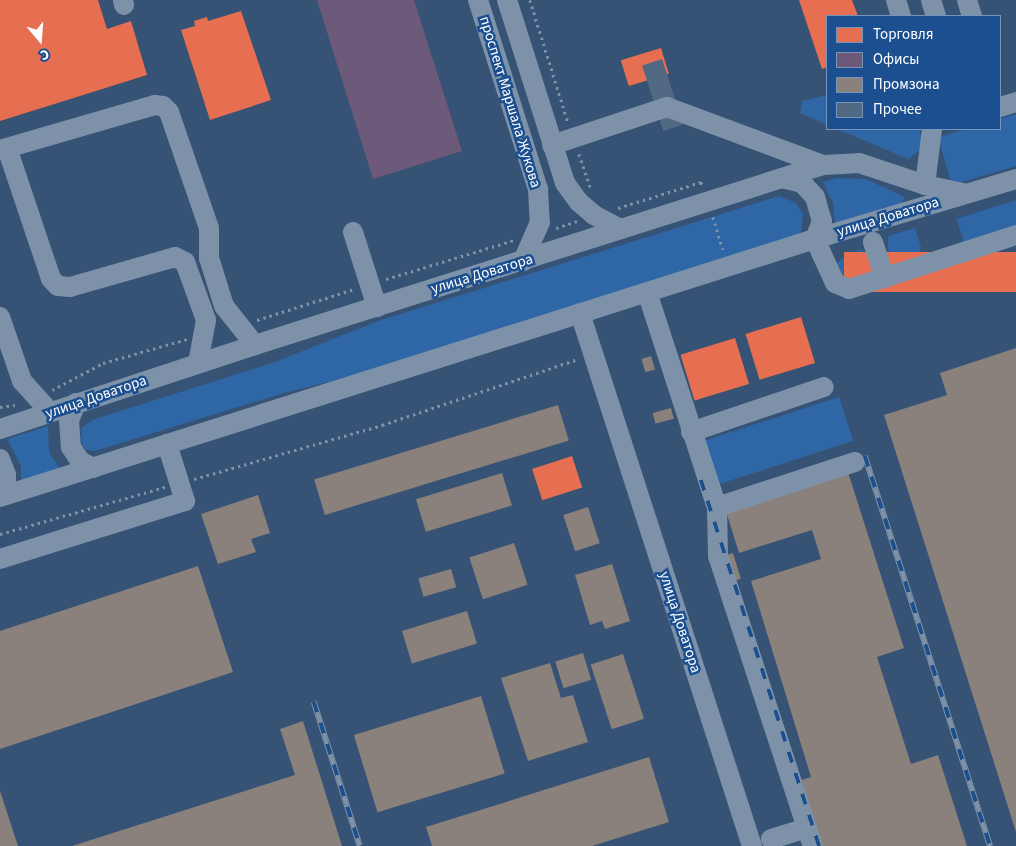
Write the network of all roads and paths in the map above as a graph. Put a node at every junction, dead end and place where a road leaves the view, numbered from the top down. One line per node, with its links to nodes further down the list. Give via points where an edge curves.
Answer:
1 (478, 0): 28 (street, проспект Маршала Жукова, via 538,189 540,222)
2 (507, 0): 14 (street, проспект Маршала Жукова)
3 (530, 0): 13 (path)
4 (896, 0): 7 (street)
5 (932, 0): 8 (street)
6 (967, 0): 9 (street)
7 (901, 15)
8 (936, 15)
9 (972, 15)
10 (1016, 102): 11 (street)
11 (1001, 106)
12 (932, 130): 19 (street)
13 (573, 138): 14 (street); 16 (street, via 666,107); 21 (path)
14 (552, 145): 23 (street, проспект Маршала Жукова, via 566,183 579,202 594,215)
15 (4, 149): 35 (street, via 155,105 163,106 169,112 209,228 208,258 224,306); 37 (street, via 51,279 58,286 70,287 175,257 185,262 206,320)
16 (823, 165): 17 (street, улица Доватора); 19 (street, улица Доватора, via 859,163)
17 (782, 178): 22 (street, улица Доватора); 26 (street, via 802,183 815,197 822,220)
18 (1016, 179): 20 (street, улица Доватора)
19 (925, 185): 20 (street, улица Доватора)
20 (966, 194): 26 (street, улица Доватора)
21 (593, 195)
22 (708, 202): 23 (street, улица Доватора); 29 (path)
23 (620, 229): 28 (street, улица Доватора)
24 (353, 232): 32 (street)
25 (1016, 235): 30 (street)
26 (815, 239): 29 (street, улица Доватора); 30 (street, via 835,283 849,289)
27 (873, 242): 30 (street)
28 (523, 261): 32 (street, улица Доватора)
29 (728, 266): 31 (street, улица Доватора)
30 (884, 278)
31 (647, 292): 33 (street, улица Доватора); 42 (street)
32 (377, 307): 35 (street, улица Доватора)
33 (580, 313): 36 (street, улица Доватора); 43 (street, улица Доватора)
34 (0, 317): 40 (street, via 22,381)
35 (255, 345): 37 (street, улица Доватора)
36 (593, 354): 47 (path, via 382,425); 54 (street, улица Доватора)
37 (198, 364): 39 (street, улица Доватора)
38 (824, 387): 42 (street)
39 (76, 403): 40 (street, улица Доватора); 46 (street, via 69,420 70,447 80,462)
40 (50, 412): 41 (street, улица Доватора)
41 (0, 430)
42 (691, 432): 49 (street)
43 (167, 444): 46 (street, улица Доватора); 47 (street)
44 (0, 459): 48 (street, via 6,475)
45 (855, 462): 49 (street)
46 (93, 468): 48 (street, улица Доватора)
47 (178, 484): 50 (path); 51 (street, via 185,501)
48 (0, 496)
49 (717, 507): 52 (street, via 718,556)
50 (0, 534)
51 (0, 559)
52 (810, 837): 53 (street)
53 (772, 839)
54 (752, 846)

